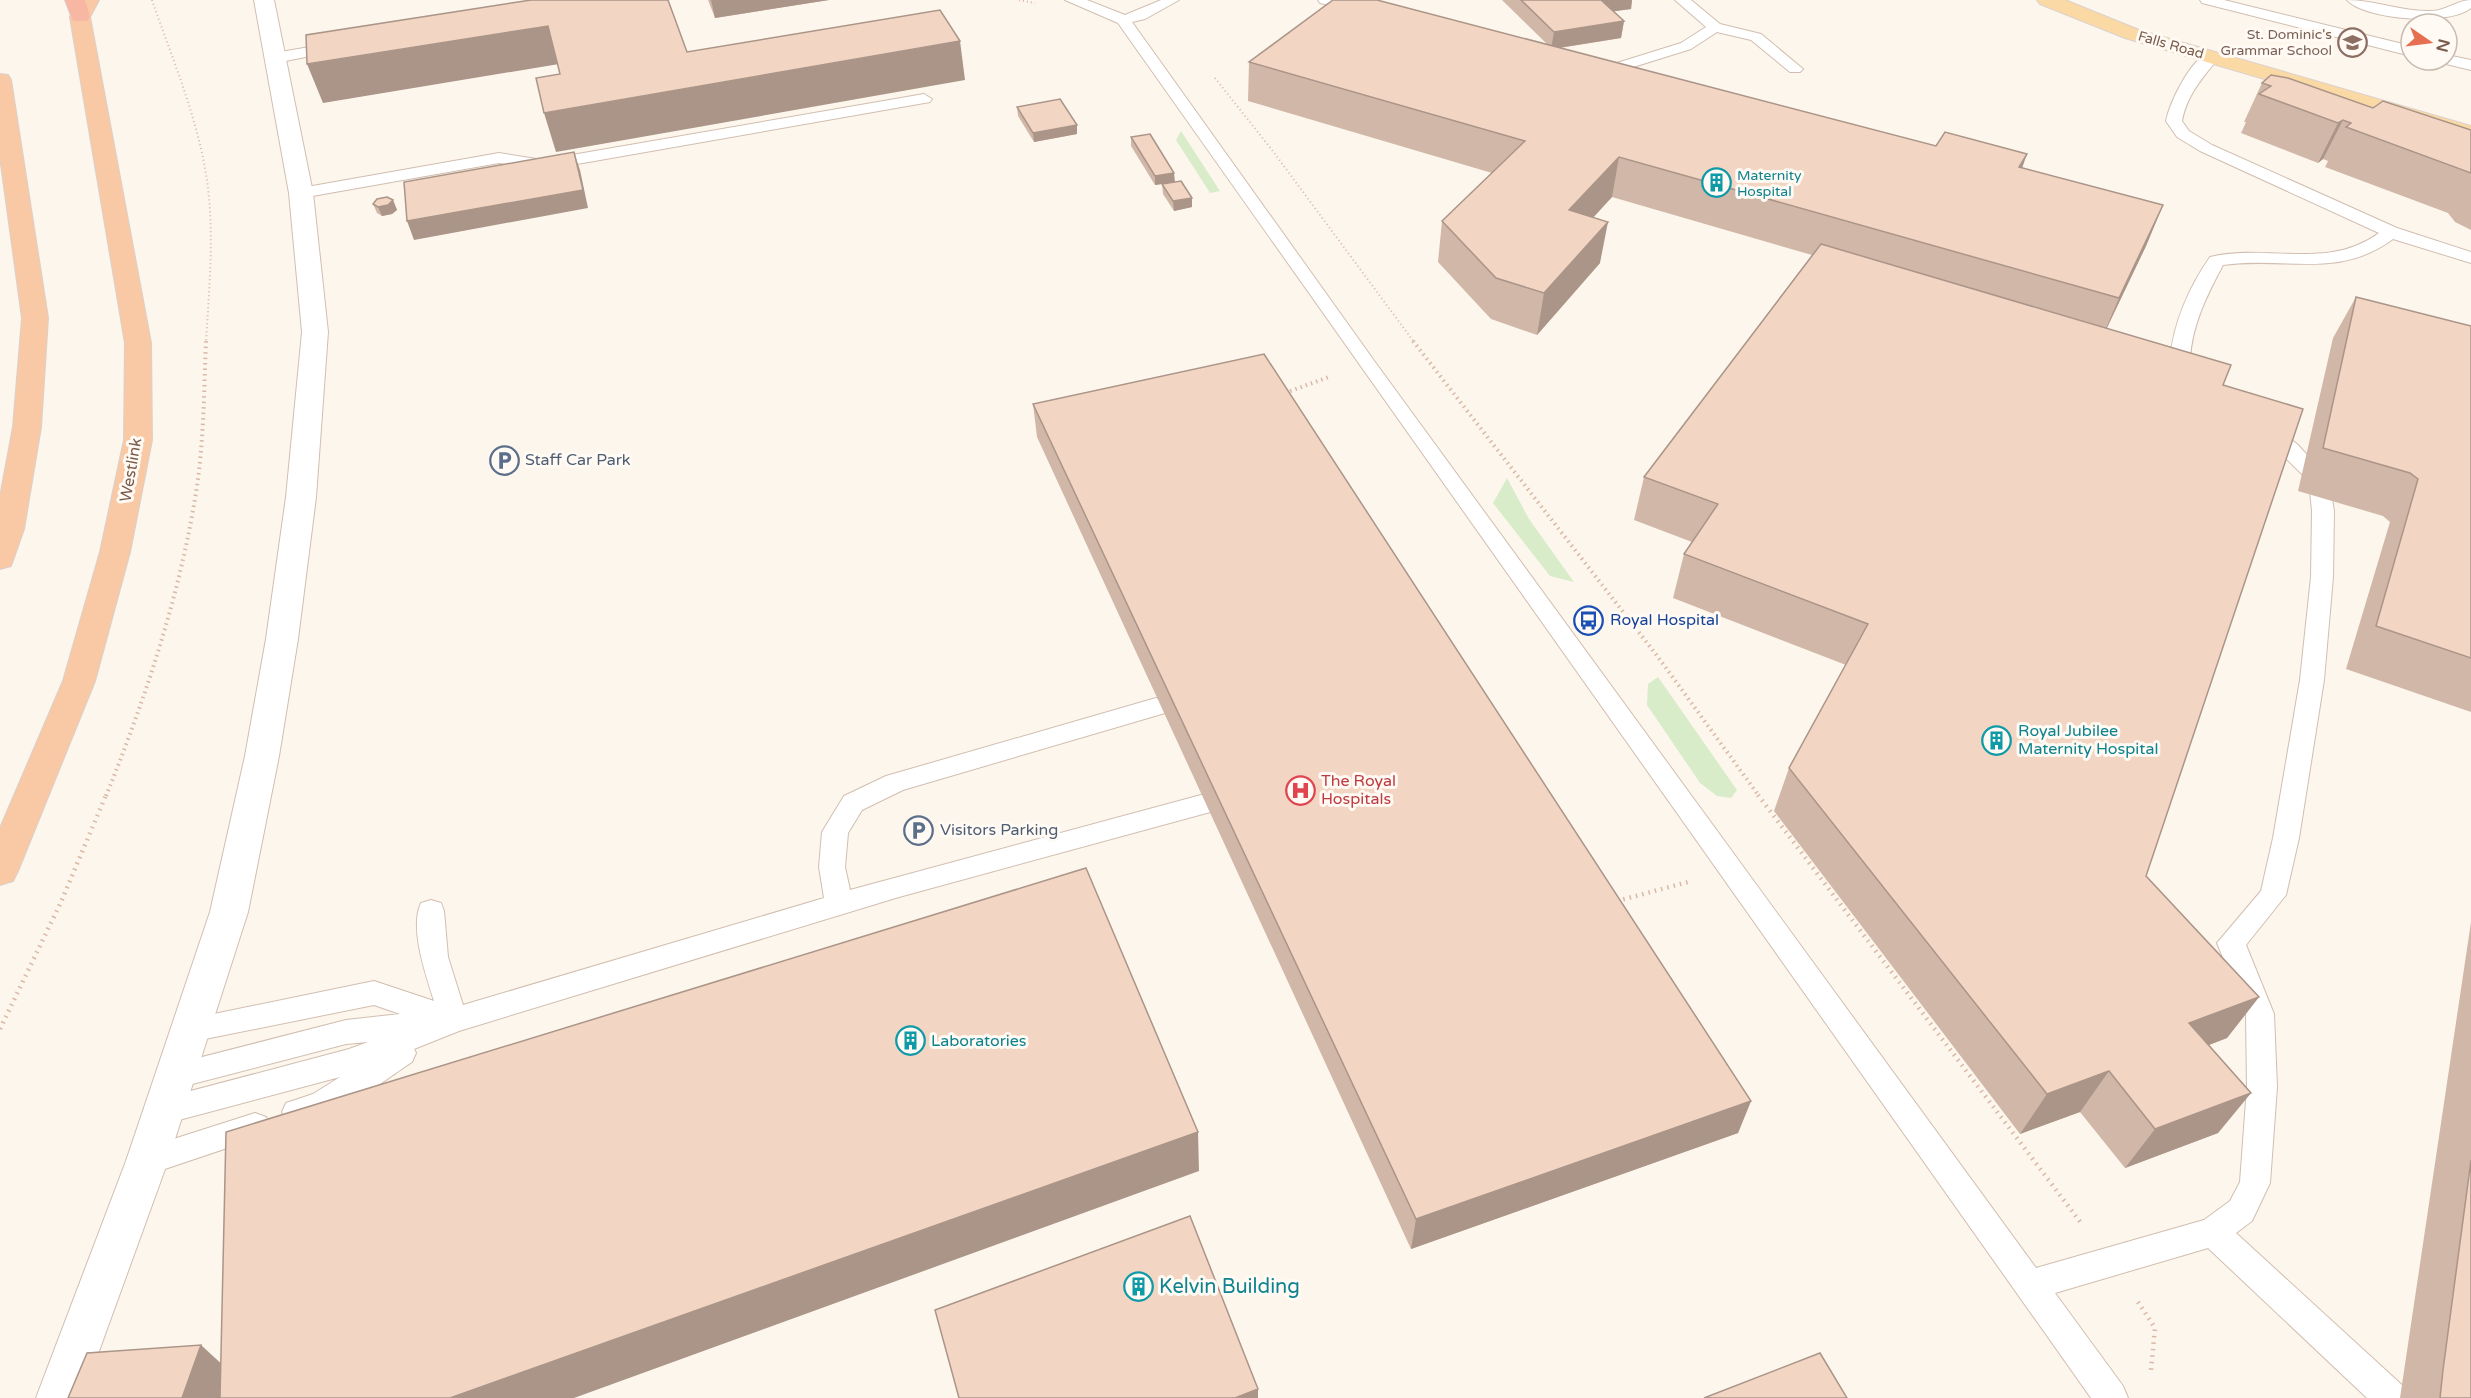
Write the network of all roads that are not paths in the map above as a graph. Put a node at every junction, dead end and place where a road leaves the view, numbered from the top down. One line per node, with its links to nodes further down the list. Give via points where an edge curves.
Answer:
1 (264, 0): 17 (street)
2 (1072, 0): 12 (lane)
3 (1172, 0): 12 (lane)
4 (1325, 0): 11 (lane)
5 (1682, 0): 13 (lane)
6 (2207, 0): 14 (lane)
7 (2354, 0): 8 (lane, via 2380,9 2431,15 2465,8)
8 (2471, 0)
9 (2051, 1): 16 (main road, Falls Road, via 2132,34)
10 (81, 6): 31 (highway, Westlink, via 138,343 138,440 115,552 79,681)
11 (1382, 14)
12 (1123, 20): 40 (lane)
13 (1715, 27): 18 (lane, via 1756,37); 19 (lane, via 1686,46 1603,68)
14 (2399, 48)
15 (321, 50): 17 (lane)
16 (2211, 57): 22 (main road, Falls Road); 24 (lane, via 2186,87 2175,109 2174,121 2183,134)
17 (275, 58): 23 (street)
18 (1795, 69)
19 (1643, 79)
20 (0, 80): 28 (highway, via 34,318 27,428)
21 (924, 99): 23 (lane, via 543,165 499,158)
22 (2471, 133)
23 (301, 193): 35 (street, via 315,332 301,497 284,627 229,912)
24 (2391, 232): 25 (lane); 26 (lane, via 2358,254 2329,261 2236,256 2216,261 2199,289 2180,346 2180,360)
25 (2471, 258)
26 (2216, 393)
27 (2246, 412): 39 (lane, via 2291,449 2319,479 2323,551 2312,680 2273,895 2231,943 2260,1014 2262,1087 2255,1184 2241,1211)
28 (0, 559)
29 (1156, 707): 32 (lane, via 896,783 853,803 835,832 832,867)
30 (1258, 790): 32 (lane)
31 (0, 871)
32 (839, 904): 34 (lane)
33 (431, 911): 34 (lane, via 434,957)
34 (454, 1020): 35 (lane, via 374,993); 36 (lane, via 346,1032); 37 (lane, via 352,1061); 38 (lane, via 322,1104)
35 (190, 1030): 36 (street)
36 (177, 1075): 37 (street)
37 (164, 1111): 38 (street)
38 (147, 1161): 41 (street)
39 (2213, 1232): 40 (lane); 43 (lane)
40 (2030, 1285): 42 (lane)
41 (59, 1398)
42 (2111, 1398)
43 (2391, 1398)

